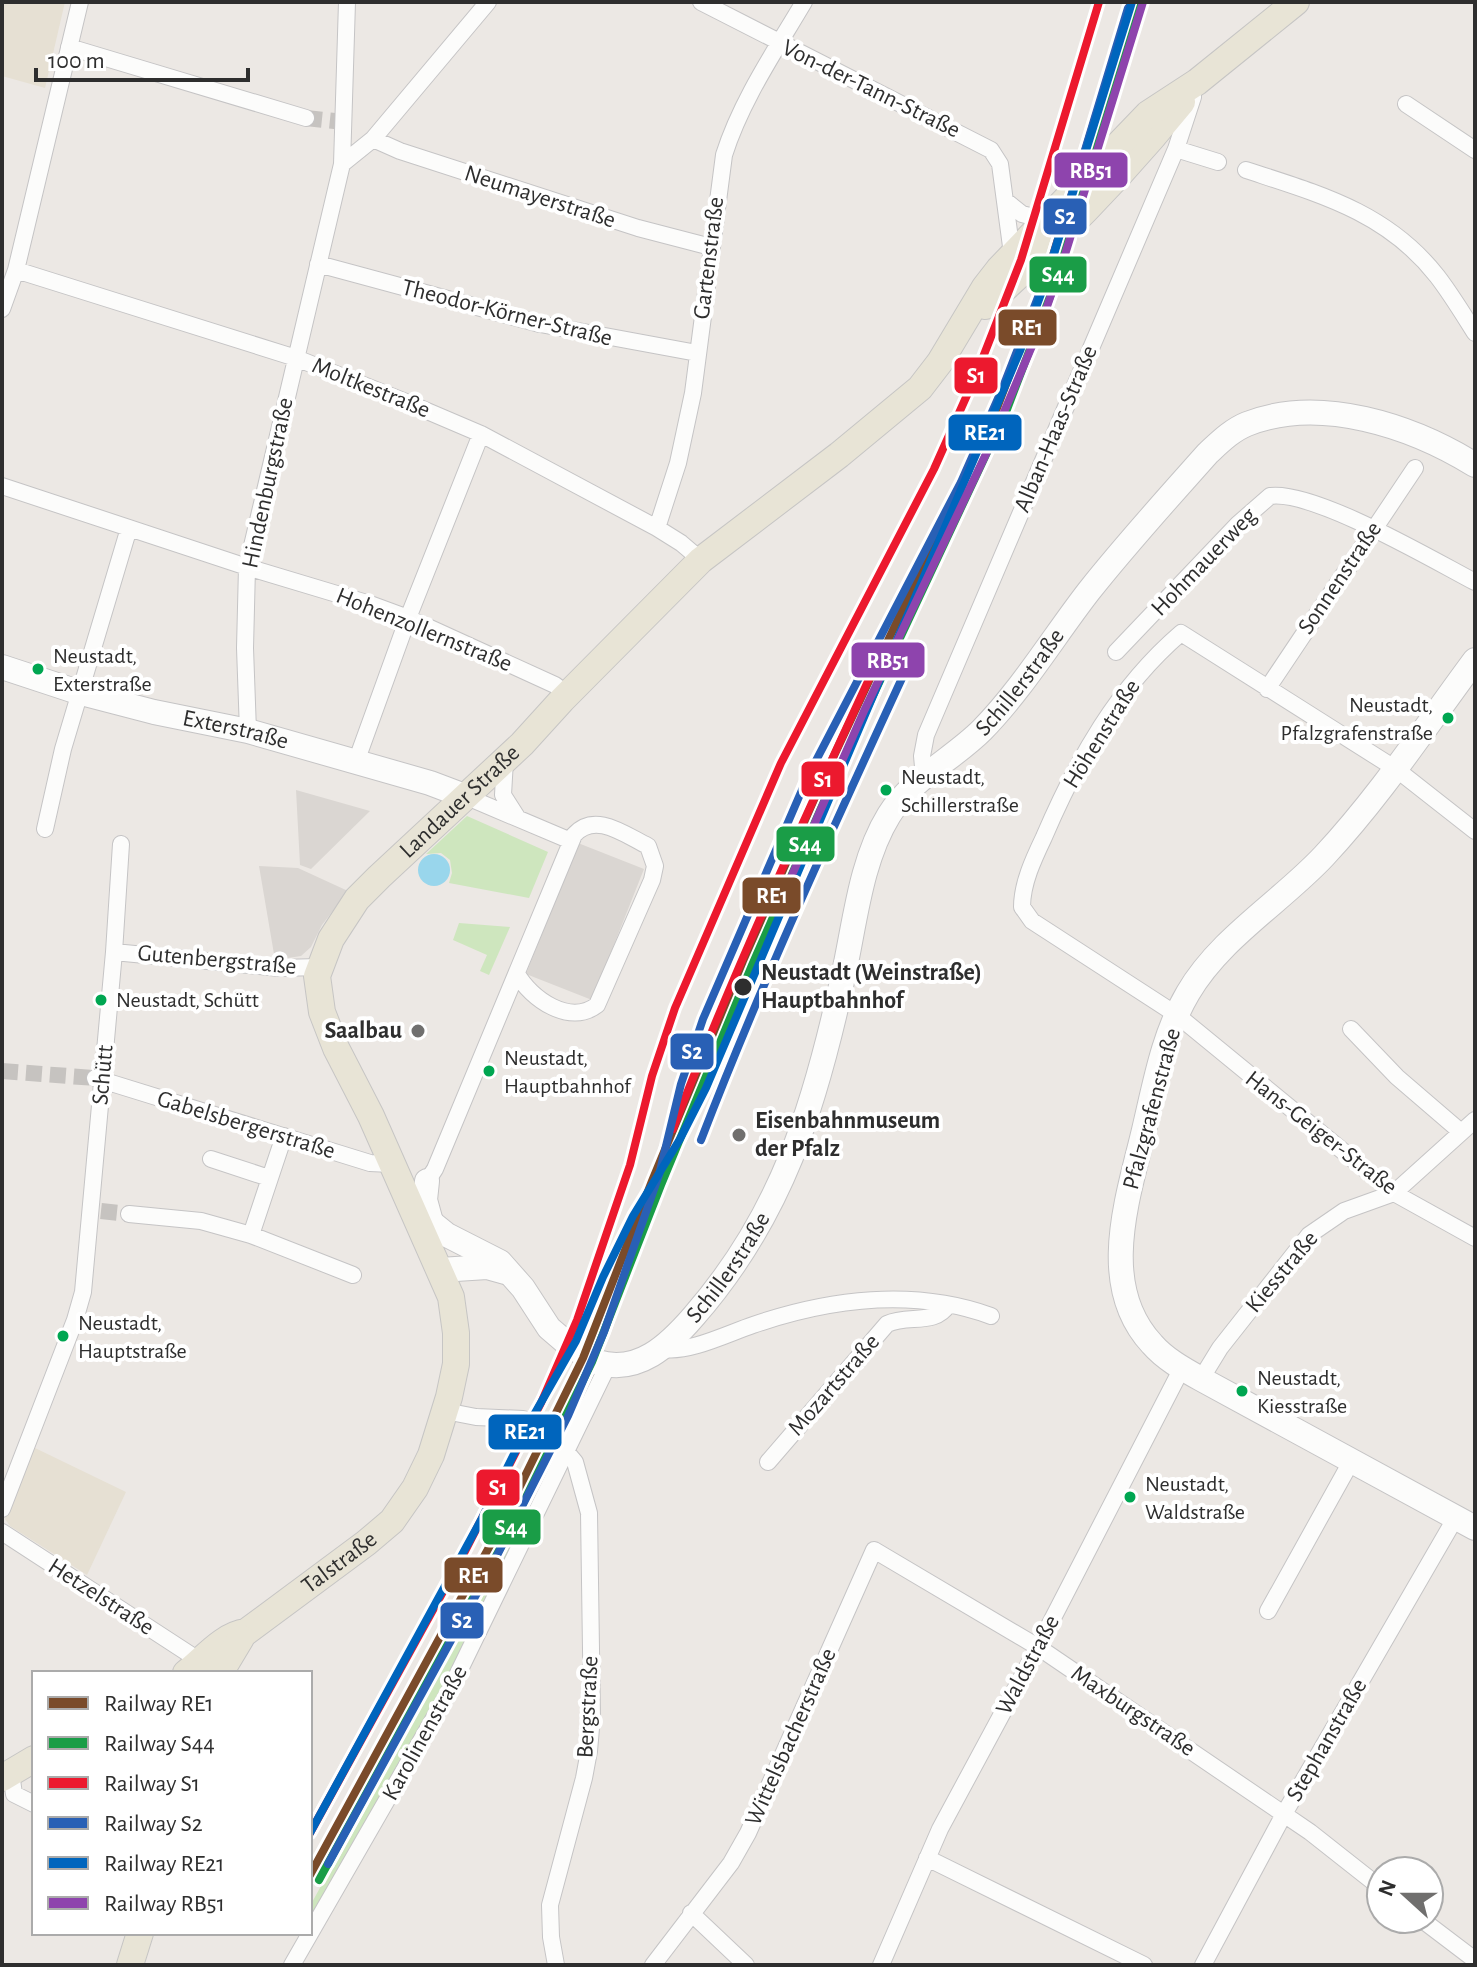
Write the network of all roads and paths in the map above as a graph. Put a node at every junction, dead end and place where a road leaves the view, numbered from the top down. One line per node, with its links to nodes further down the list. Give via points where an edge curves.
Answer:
1 (80, 2): 8 (street)
2 (347, 2): 16 (street, Hindenburgstraße)
3 (488, 2): 12 (street)
4 (701, 2): 7 (street, Von-der-Tann-Straße)
5 (804, 2): 7 (street, Gartenstraße)
6 (1296, 2): 9 (main road, Landauer Straße)
7 (779, 44): 18 (street, Von-der-Tann-Straße, via 991,150 1000,164); 20 (street, Gartenstraße, via 732,130)
8 (69, 47): 11 (street); 23 (street)
9 (1197, 82): 13 (street, Alban-Haas-Straße); 19 (main road, Landauer Straße, via 1148,114); 25 (main road, Landauer Straße, via 1027,269)
10 (1406, 104): 14 (street)
11 (306, 118)
12 (373, 139): 16 (street); 20 (street, Neumayerstraße)
13 (1176, 149): 15 (street); 50 (street, Alban-Haas-Straße, via 926,735)
14 (1475, 150)
15 (1218, 162)
16 (342, 164): 22 (street, Hindenburgstraße)
17 (1246, 170): 26 (street, via 1330,198 1377,221 1437,275)
18 (1007, 202): 19 (street, via 1022,214); 21 (street, Von-der-Tann-Straße)
19 (1045, 220): 21 (main road, Landauer Straße)
20 (711, 247): 27 (street, Gartenstraße)
21 (1012, 254): 25 (main road, Landauer Straße)
22 (318, 264): 27 (street, Theodor-Körner-Straße, via 540,324); 28 (street, Hindenburgstraße)
23 (16, 270): 24 (street); 28 (street, Moltkestraße)
24 (2, 309)
25 (961, 327): 36 (main road, Landauer Straße, via 930,376 908,399)
26 (1475, 333)
27 (697, 353): 34 (street, Gartenstraße, via 683,442)
28 (296, 358): 29 (street, Moltkestraße); 37 (street, Hindenburgstraße)
29 (481, 434): 34 (street, Moltkestraße); 39 (street)
30 (1475, 465): 50 (street, Schillerstraße, via 1405,430 1346,416 1291,415 1246,424 1208,453 1137,535 983,729)
31 (1415, 468): 35 (street, Sonnenstraße)
32 (2, 486): 33 (street, Hohenzollernstraße)
33 (129, 528): 37 (street, Hohenzollernstraße); 44 (street)
34 (657, 528): 36 (street, Moltkestraße)
35 (1373, 528): 38 (street, Hohmauerweg); 40 (street, Hohmauerweg, via 1289,497 1270,496); 43 (street, Sonnenstraße)
36 (701, 560): 45 (main road, Landauer Straße)
37 (247, 567): 39 (street, Hohenzollernstraße); 46 (street, Hindenburgstraße)
38 (1475, 582)
39 (408, 618): 45 (street, Hohenzollernstraße); 48 (street)
40 (1116, 652)
41 (1475, 660): 49 (street, Pfalzgrafenstraße)
42 (2, 667): 44 (street, Exterstraße)
43 (1267, 689): 49 (street, Höhenstraße); 60 (street, Höhenstraße, via 1181,633 1112,709 1055,810 1024,888 1022,907 1032,921)
44 (81, 693): 46 (street, Exterstraße); 53 (street)
45 (568, 695): 47 (main road, Landauer Straße)
46 (248, 731): 48 (street, Exterstraße)
47 (505, 759): 51 (main road, Landauer Straße); 52 (street, via 503,795)
48 (356, 762): 51 (street, Exterstraße)
49 (1396, 769): 54 (street); 60 (street, Pfalzgrafenstraße, via 1326,855 1211,961)
50 (924, 777): 81 (street, Schillerstraße, via 899,800 877,837 817,1089 786,1172 740,1258)
51 (467, 797): 52 (street); 58 (main road, Landauer Straße, via 357,899)
52 (518, 818): 55 (street)
53 (45, 829)
54 (1475, 831)
55 (571, 841): 59 (street); 59 (street, via 583,827 595,824 622,834 648,846 654,873 601,1000 586,1012 572,1013 536,999)
56 (121, 844): 57 (street, Schütt)
57 (114, 952): 58 (street, Gutenbergstraße); 62 (street, Schütt)
58 (320, 967): 67 (main road, Landauer Straße, via 322,1012)
59 (517, 974): 69 (street)
60 (1177, 1015): 70 (street, Hans-Geiger-Straße); 83 (street, Pfalzgrafenstraße, via 1158,1068 1120,1261 1128,1302 1144,1335)
61 (1351, 1029): 64 (street)
62 (98, 1079): 65 (street, Gabelsbergerstraße); 89 (street, Schütt, via 96,1211 80,1306)
63 (1475, 1120): 64 (street, Kiesstraße)
64 (1461, 1132): 70 (street, Kiesstraße)
65 (284, 1136): 67 (street, Gabelsbergerstraße, via 370,1163); 68 (street)
66 (211, 1159): 68 (street)
67 (391, 1164): 72 (main road, Landauer Straße)
68 (269, 1178): 73 (street)
69 (427, 1181): 72 (street)
70 (1394, 1193): 74 (street, Hans-Geiger-Straße); 83 (street, Kiesstraße, via 1344,1211 1309,1235 1220,1348)
71 (129, 1214): 73 (street, via 201,1221)
72 (421, 1214): 75 (street); 76 (main road, Landauer Straße)
73 (251, 1235): 77 (street)
74 (1475, 1238)
75 (465, 1246): 76 (street); 78 (street, via 500,1262)
76 (440, 1270): 78 (street, via 487,1267); 84 (main road, Landauer Straße, via 451,1297 457,1349)
77 (353, 1275)
78 (514, 1277): 82 (street, bridge, via 549,1328)
79 (948, 1305): 80 (street); 81 (street, via 875,1300 815,1306 685,1348); 88 (street, Mozartstraße, via 934,1318 887,1324)
80 (991, 1316)
81 (664, 1349): 82 (street, Schillerstraße, via 626,1364)
82 (603, 1364): 86 (street, Karolinenstraße)
83 (1191, 1374): 87 (street, Pfalzgrafenstraße); 94 (street, Waldstraße)
84 (445, 1411): 85 (street); 95 (main road, Talstraße, via 424,1471 392,1521 246,1632 224,1642)
85 (523, 1419)
86 (565, 1450): 102 (street, Karolinenstraße, via 449,1692); 109 (street, Bergstraße, via 575,1462 589,1513 592,1717 584,1778 550,1905)
87 (1352, 1460): 90 (street, Pfalzgrafenstraße); 93 (street)
88 (768, 1462)
89 (2, 1509)
90 (1466, 1522): 98 (street, Stephanstraße)
91 (2, 1532): 95 (street, Hetzelstraße)
92 (874, 1550): 94 (street, Maxburgstraße); 101 (street, Wittelsbacherstraße, via 748,1833)
93 (1268, 1611)
94 (1038, 1647): 98 (street, Maxburgstraße); 99 (street, Waldstraße)
95 (204, 1670)
96 (16, 1770): 97 (street, via 14,1794)
97 (32, 1803)
98 (1284, 1814): 100 (street, Maxburgstraße); 114 (street, Stephanstraße)
99 (927, 1858): 112 (street, Waldstraße); 113 (street)
100 (1365, 1876)
101 (691, 1913): 110 (street, Wittelsbacherstraße); 111 (street)
102 (312, 1930)
103 (139, 1935): 107 (main road)
104 (309, 1935): 108 (street, Karolinenstraße)
105 (1442, 1935): 106 (street)
106 (1475, 1960)
107 (130, 1965)
108 (292, 1965)
109 (556, 1965)
110 (653, 1965)
111 (746, 1965)
112 (881, 1965)
113 (1144, 1965)
114 (1203, 1965)

